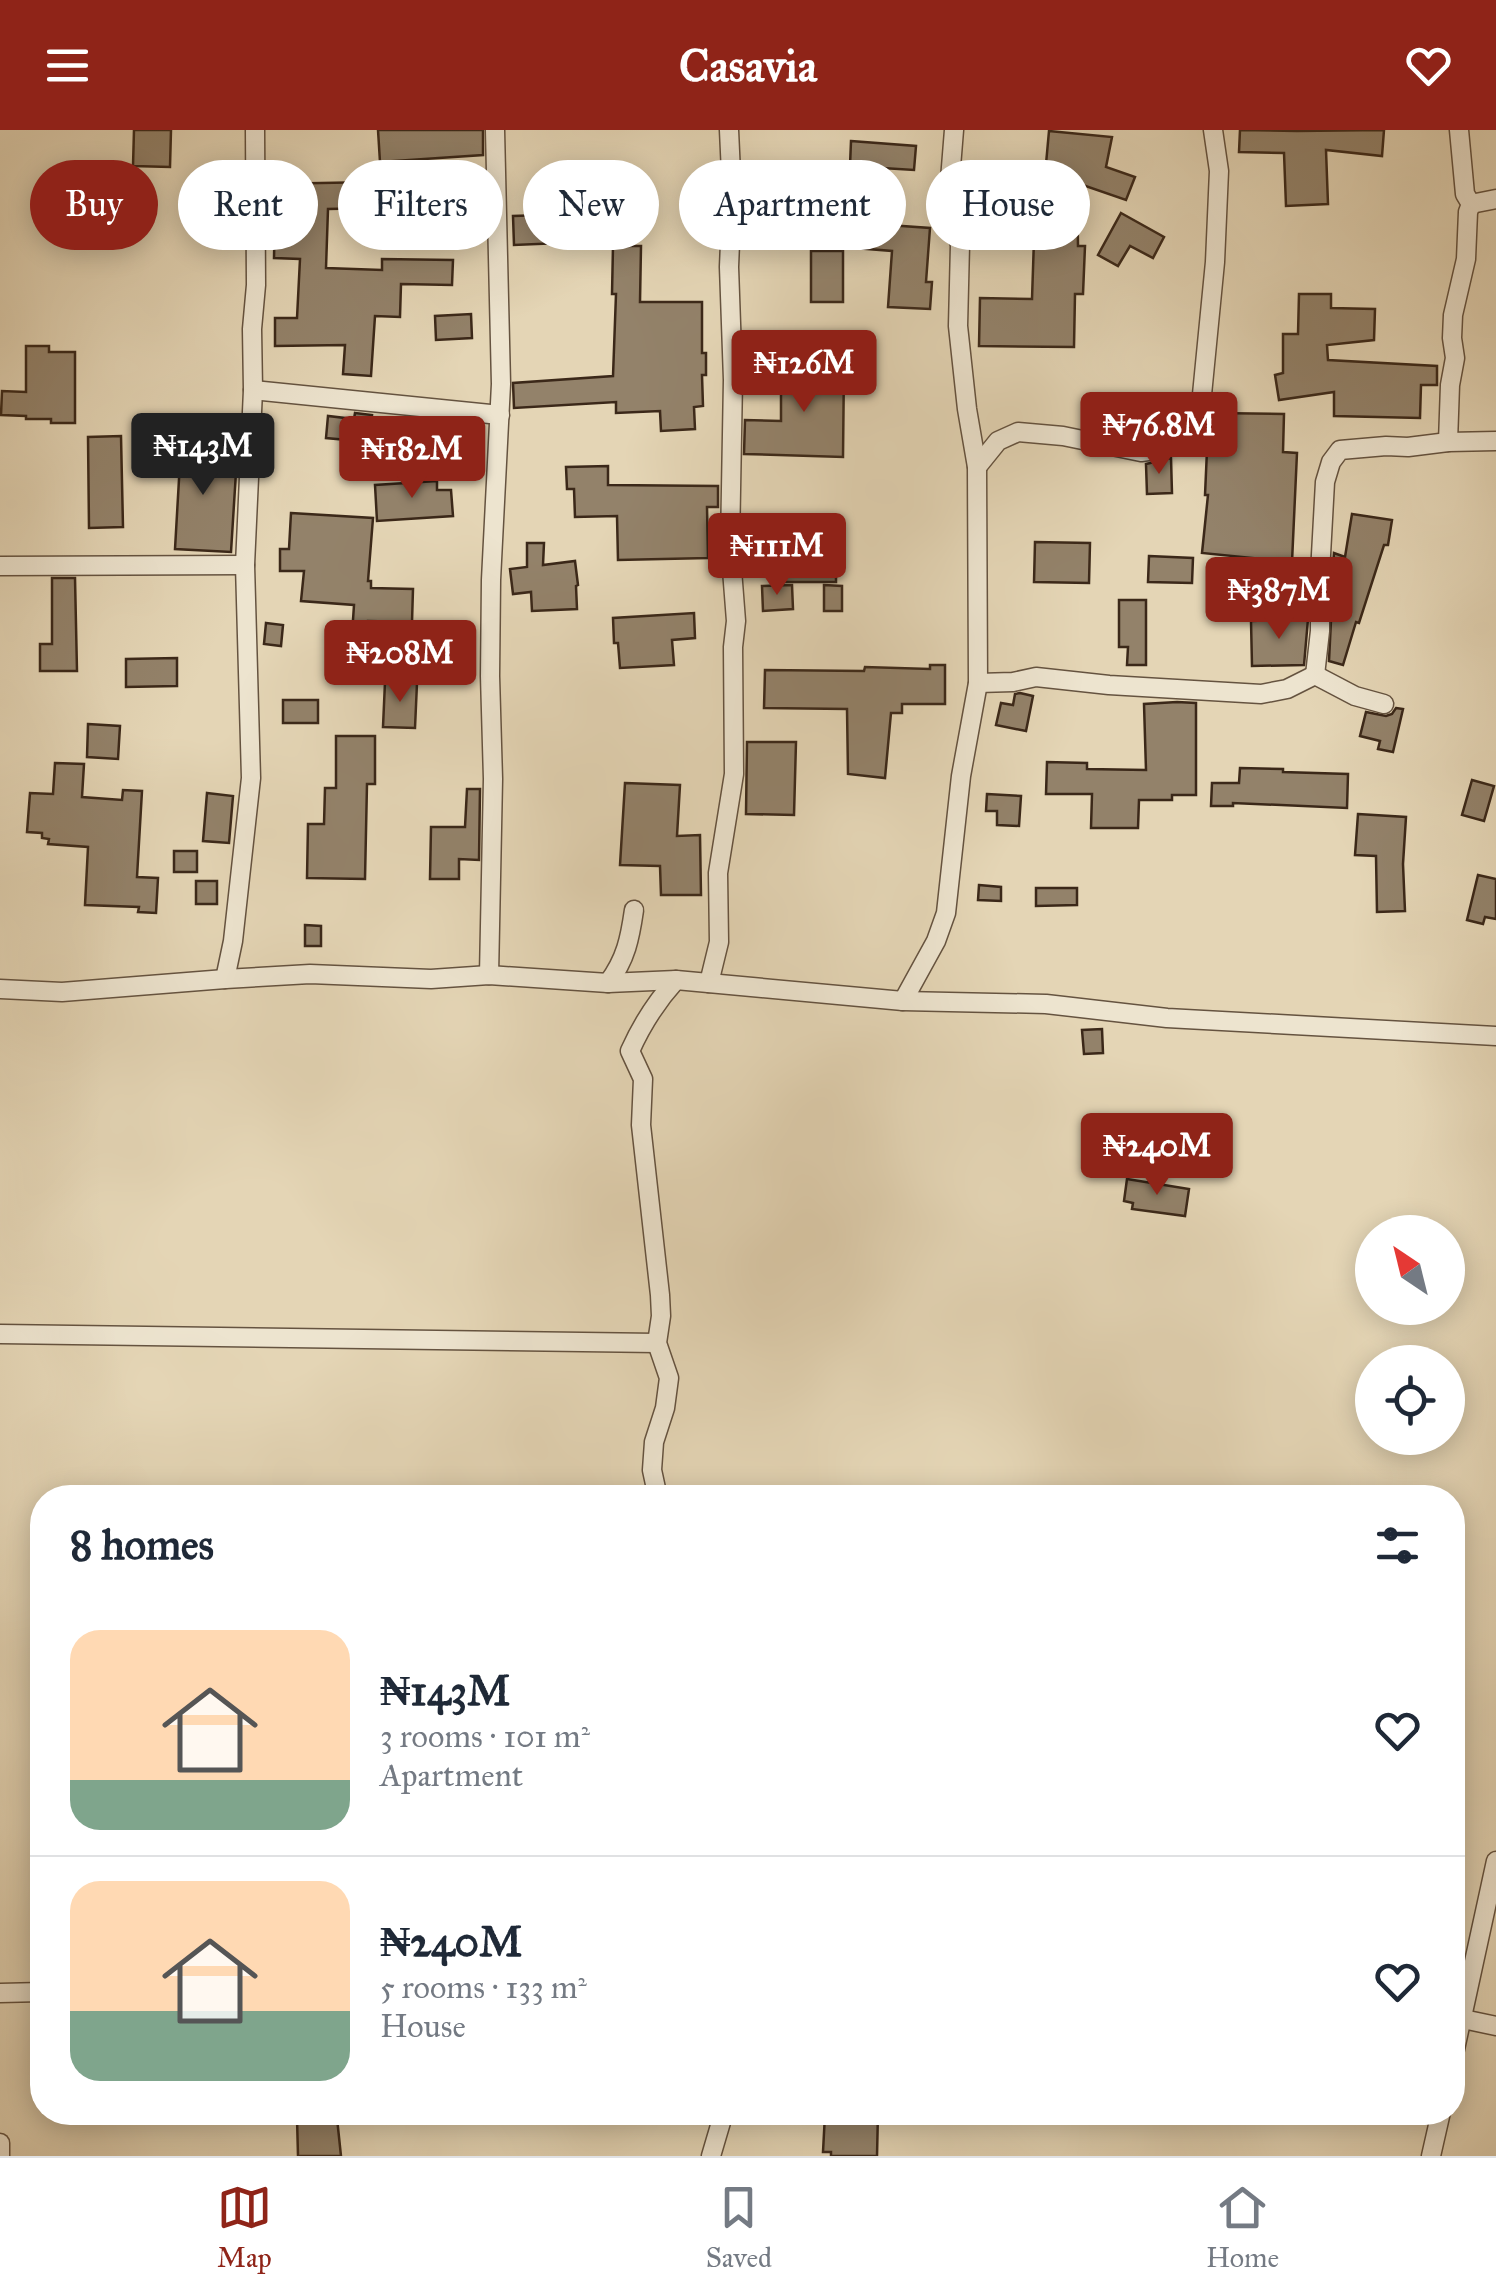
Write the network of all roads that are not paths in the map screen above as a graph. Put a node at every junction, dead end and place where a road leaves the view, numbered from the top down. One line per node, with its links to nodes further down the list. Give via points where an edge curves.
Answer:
1 (255, 130): 9 (street)
2 (495, 130): 10 (street)
3 (730, 130): 24 (street, via 734,774 718,872 720,942)
4 (954, 130): 13 (street, via 948,192 960,245 958,326)
5 (1213, 130): 13 (street, via 1219,171 1216,262 1200,415 1162,448 1141,452 1018,432 998,441)
6 (1459, 130): 8 (street, via 1465,194)
7 (1496, 199): 8 (street)
8 (1472, 204): 12 (street, via 1454,315)
9 (252, 390): 10 (street); 14 (street)
10 (500, 414): 20 (street, via 491,580)
11 (1496, 441): 12 (street)
12 (1448, 442): 16 (street, via 1340,450 1331,462)
13 (977, 468): 17 (street)
14 (245, 565): 15 (street); 21 (street, via 251,778)
15 (0, 566)
16 (1315, 675): 17 (street, via 1261,694 1036,677); 18 (street)
17 (978, 683): 26 (street, via 960,776 946,913)
18 (1384, 704)
19 (634, 910): 23 (street, via 629,946)
20 (489, 975): 21 (street); 23 (street)
21 (224, 978): 25 (street, via 62,992)
22 (676, 980): 23 (street); 24 (street); 29 (street, via 630,1052 643,1079 641,1125 660,1295)
23 (608, 983)
24 (709, 983): 26 (street)
25 (0, 989)
26 (903, 1001): 27 (street, via 1046,1004 1167,1018)
27 (1496, 1036)
28 (0, 1334): 29 (street)
29 (657, 1343): 30 (street, via 669,1378 652,1456)
30 (655, 1485)
31 (1496, 1861): 34 (street)
32 (30, 1993): 33 (street)
33 (0, 1994)
34 (1465, 2008)
35 (1465, 2018): 36 (street)
36 (1496, 2026)
37 (720, 2125): 41 (street)
38 (1438, 2125): 42 (street)
39 (0, 2143): 40 (street)
40 (0, 2156)
41 (711, 2156)
42 (1430, 2156)

